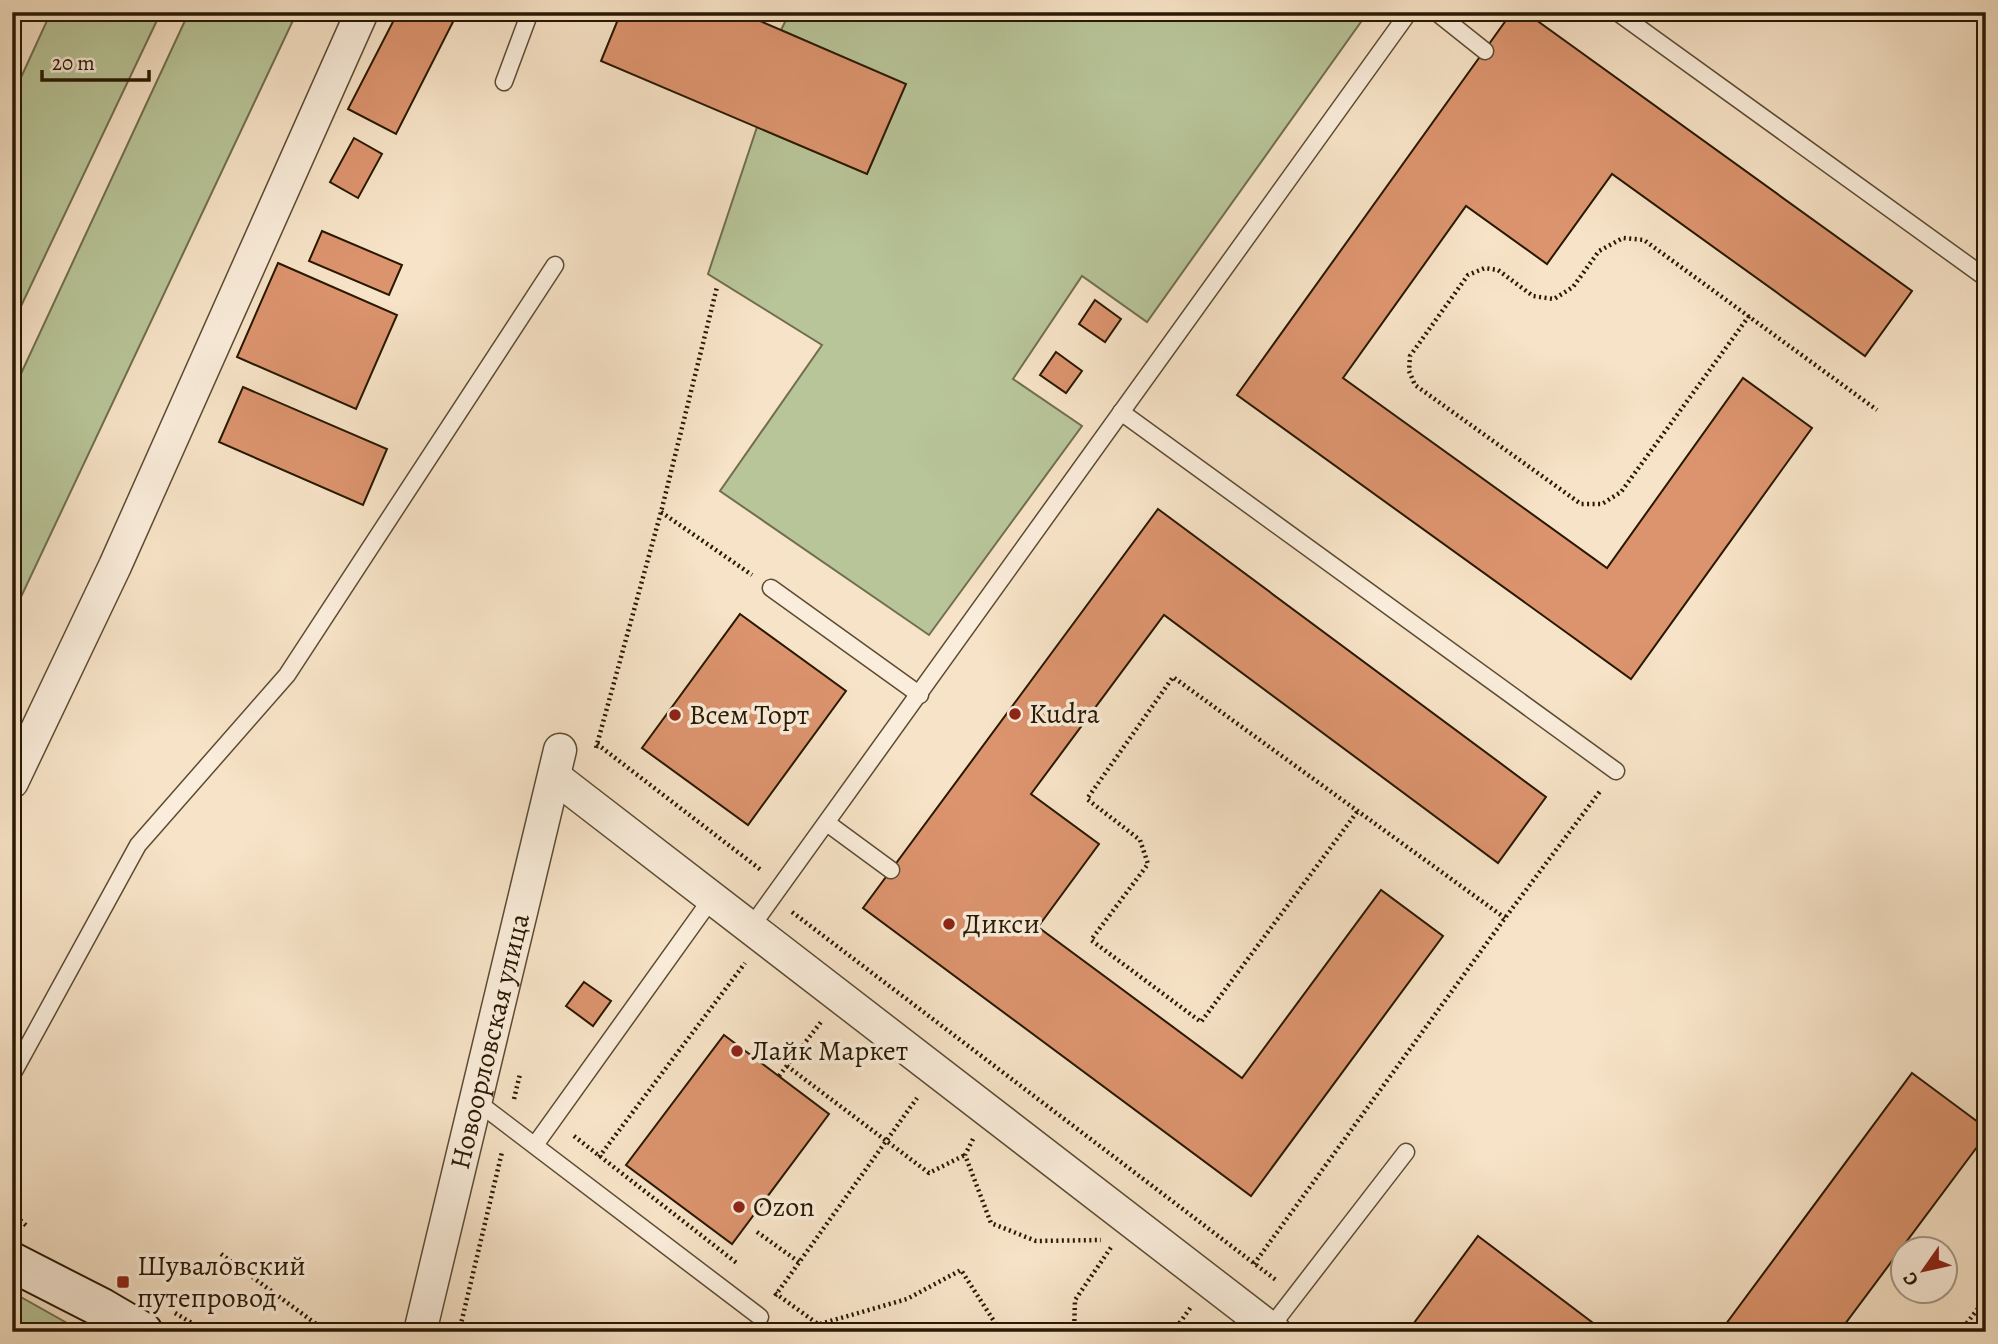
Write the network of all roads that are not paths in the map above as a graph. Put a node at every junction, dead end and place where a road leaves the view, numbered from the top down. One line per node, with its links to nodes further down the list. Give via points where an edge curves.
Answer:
1 (362, 12): 14 (street, via 115,566)
2 (530, 12): 7 (lane)
3 (1409, 12): 10 (lane)
4 (1436, 12): 6 (lane)
5 (1618, 12): 9 (lane)
6 (1485, 51)
7 (504, 82)
8 (555, 265): 19 (lane, via 287,675 138,845)
9 (1986, 278)
10 (1121, 412): 12 (lane); 13 (lane)
11 (771, 588): 12 (lane)
12 (920, 695): 15 (lane)
13 (1616, 771)
14 (12, 782)
15 (827, 822): 16 (lane); 18 (lane)
16 (891, 870)
17 (712, 898): 18 (street); 20 (street, Новоорловская улица, via 582,798 557,764); 21 (lane)
18 (751, 927): 25 (street)
19 (12, 1075)
20 (476, 1101): 21 (lane); 27 (street, Новоорловская улица)
21 (535, 1145): 24 (lane)
22 (1406, 1152): 25 (lane)
23 (12, 1262): 26 (main road)
24 (760, 1317)
25 (1272, 1330)
26 (143, 1332)
27 (420, 1332)

